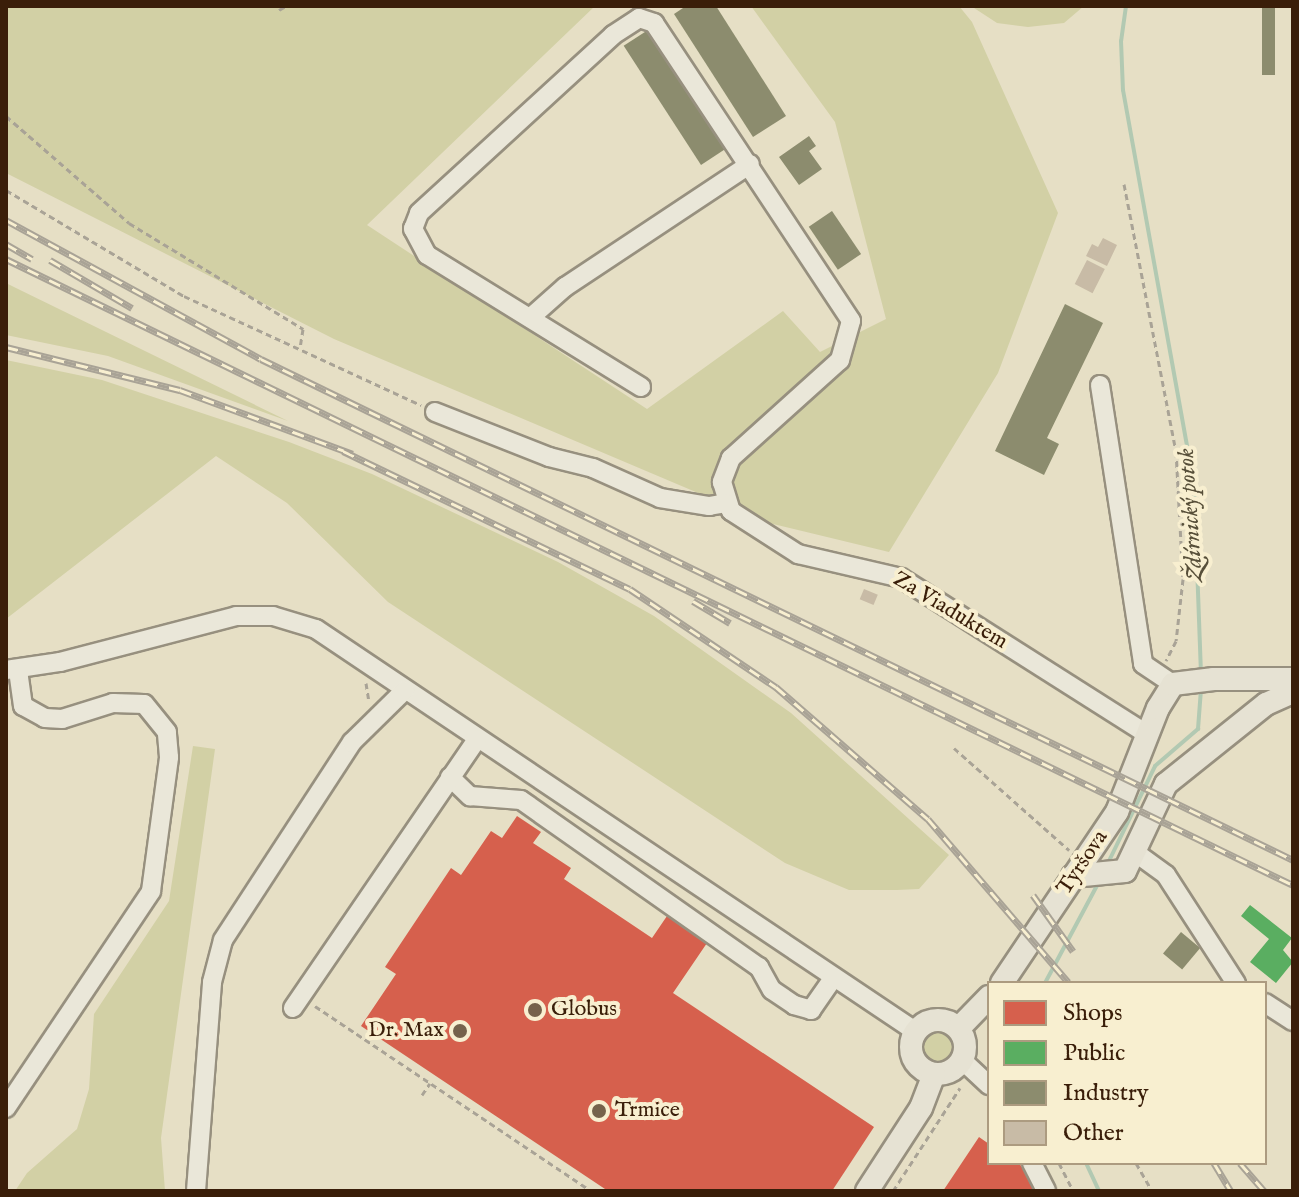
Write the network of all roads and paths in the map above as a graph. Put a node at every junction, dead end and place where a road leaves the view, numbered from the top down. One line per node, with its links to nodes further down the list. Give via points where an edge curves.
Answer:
1 (286, 6): 2 (path)
2 (279, 10)
3 (6, 116): 8 (path, via 129,223 303,329)
4 (750, 164): 7 (street, via 565,287); 7 (street, via 654,23 631,21 414,221 414,238 427,255); 12 (street, via 851,321 840,360 731,458 722,482)
5 (1124, 184): 15 (path, via 1176,451 1181,512)
6 (6, 190): 8 (path, via 184,296)
7 (530, 318): 10 (street)
8 (300, 348): 11 (path)
9 (1100, 385): 15 (street, via 1143,664)
10 (641, 387)
11 (435, 412): 12 (street, via 549,457 593,468 660,498 709,506)
12 (726, 503): 20 (street, Za Viaduktem, via 758,532 798,554 901,578)
13 (12, 669): 17 (street, via 236,616 273,616 316,629); 41 (street, via 23,706 45,718 62,719 113,703 144,704 167,732 169,757 151,891)
14 (359, 676): 19 (path, via 370,693)
15 (1174, 677): 16 (main road); 20 (main road, Tyršova)
16 (1293, 679)
17 (405, 690): 21 (street); 45 (street, via 352,742 223,940 212,982)
18 (1293, 692): 24 (main road, via 1266,704 1179,770 1166,784)
19 (365, 709)
20 (1147, 734): 25 (main road, Tyršova)
21 (477, 739): 23 (street); 26 (street)
22 (954, 748): 25 (path, via 1064,841)
23 (450, 777): 26 (street, via 470,796 521,800 759,967 772,990 794,1005 811,1010); 30 (street)
24 (1136, 853): 25 (main road, via 1125,871); 28 (street, via 1166,875)
25 (1091, 874): 27 (main road, Tyršova)
26 (834, 977): 34 (street)
27 (1004, 981)
28 (1235, 981)
29 (987, 999): 33 (main road)
30 (297, 1002): 37 (path)
31 (1267, 1004): 32 (street)
32 (1293, 1021)
33 (959, 1028): 34 (main road, via 937,1019); 35 (main road, via 965,1043)
34 (915, 1031): 36 (main road, via 912,1057)
35 (962, 1060): 36 (main road, via 950,1071); 38 (street)
36 (934, 1074): 47 (main road, via 921,1108)
37 (430, 1083): 40 (path); 46 (path)
38 (987, 1083)
39 (960, 1088): 48 (path)
40 (422, 1095)
41 (6, 1108)
42 (1033, 1165): 49 (street)
43 (1060, 1165): 50 (path)
44 (1137, 1165): 51 (path)
45 (196, 1191)
46 (591, 1191)
47 (867, 1191)
48 (893, 1191)
49 (1046, 1191)
50 (1073, 1191)
51 (1152, 1191)

